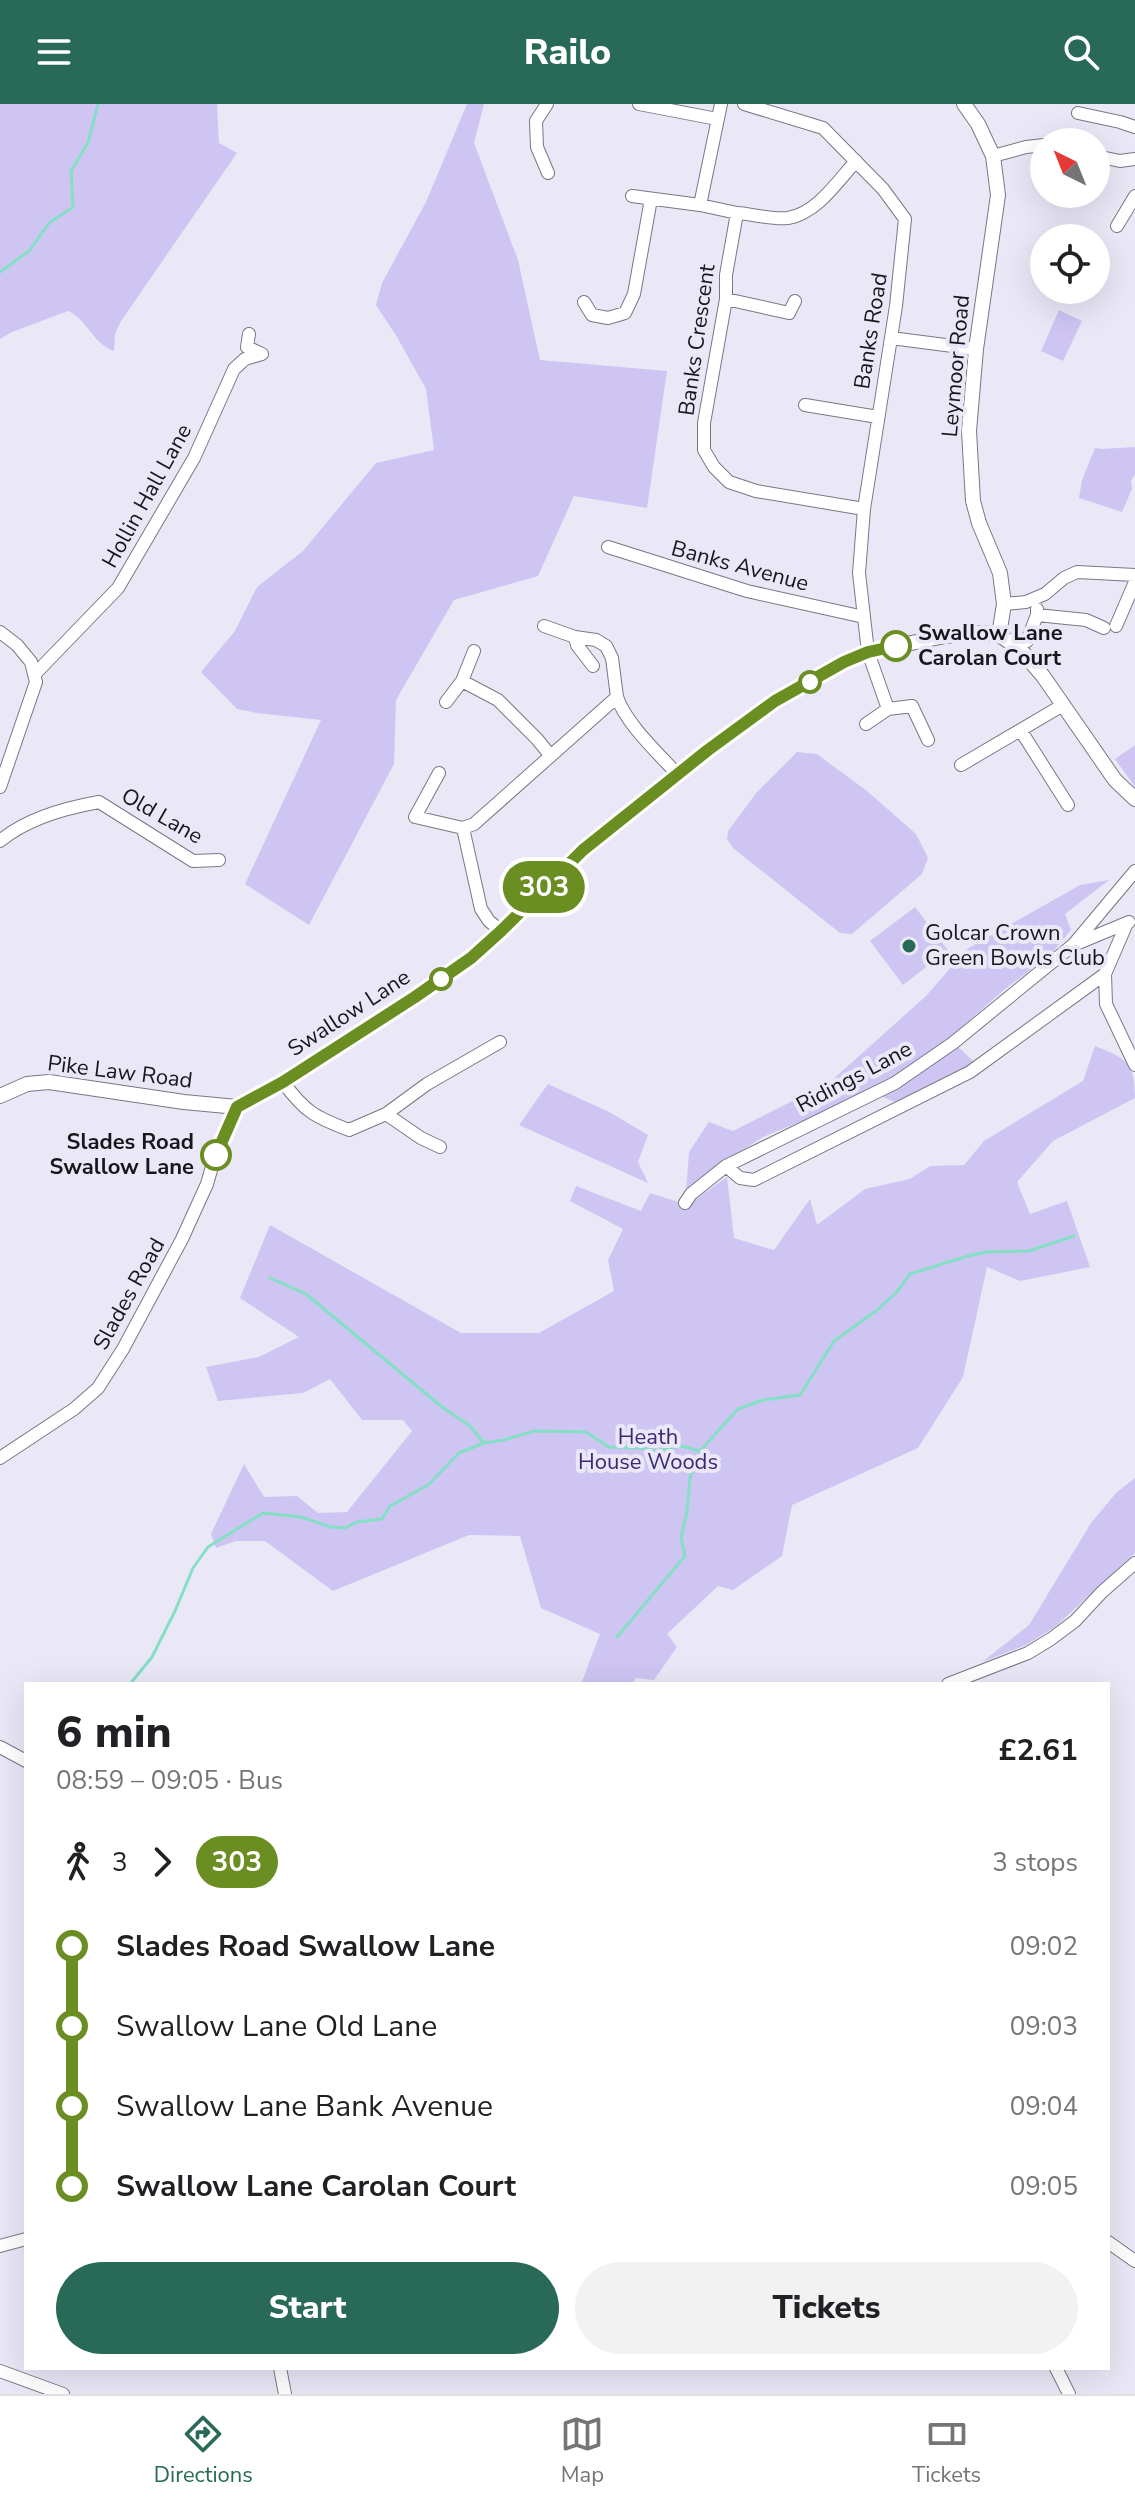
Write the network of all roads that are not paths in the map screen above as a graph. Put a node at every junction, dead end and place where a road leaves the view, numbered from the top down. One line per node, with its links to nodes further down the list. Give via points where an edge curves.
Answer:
1 (547, 104): 14 (street, via 536,121 537,147)
2 (639, 104): 7 (street)
3 (721, 104): 7 (street)
4 (744, 104): 12 (street, Banks Road, via 823,128)
5 (964, 104): 10 (street, Leymoor Road)
6 (1078, 113): 8 (street)
7 (717, 119): 18 (street)
8 (1135, 127)
9 (1030, 147): 10 (street)
10 (993, 156): 26 (street, Leymoor Road, via 998,195)
11 (1110, 159): 13 (street)
12 (856, 161): 19 (street, via 823,198 788,218); 25 (street, Banks Road, via 905,219)
13 (1134, 161)
14 (548, 173)
15 (632, 196): 17 (street)
16 (1135, 196): 20 (street)
17 (651, 199): 18 (street); 22 (street, via 634,294 625,313 592,315)
18 (700, 205): 19 (street)
19 (732, 211): 21 (street, Banks Crescent)
20 (1117, 226)
21 (726, 299): 23 (street); 29 (street, Banks Crescent, via 704,423 704,450 714,467 729,482 756,491)
22 (584, 302)
23 (791, 312)
24 (249, 334): 45 (street, Hollin Hall Lane, via 247,347 262,354 234,369 194,458 118,588)
25 (891, 338): 26 (street); 28 (street, Banks Road)
26 (976, 349): 34 (street, Leymoor Road, via 969,431 973,501 1000,573)
27 (805, 405): 28 (street)
28 (878, 417): 29 (street, Banks Road)
29 (864, 509): 36 (street, Banks Road, via 859,573)
30 (608, 547): 36 (street, Banks Avenue, via 747,591)
31 (1135, 575): 33 (street, via 1077,572)
32 (1135, 582): 35 (street, via 1110,627)
33 (1037, 598): 34 (street); 35 (street)
34 (1004, 604): 39 (street, Leymoor Road)
35 (1037, 615): 41 (street)
36 (864, 617): 43 (street, Banks Road)
37 (544, 626): 40 (street)
38 (0, 632): 45 (street, via 31,662)
39 (999, 635): 43 (street, Swallow Lane, via 945,636); 49 (street, via 1019,648)
40 (575, 637): 44 (street); 47 (street, via 606,646)
41 (1027, 641)
42 (474, 651): 46 (street)
43 (868, 652): 50 (street, Banks Road); 57 (street, Swallow Lane, via 775,701)
44 (593, 666)
45 (34, 675): 58 (street)
46 (462, 681): 48 (street); 54 (street, via 498,700)
47 (617, 697): 54 (street); 57 (street)
48 (446, 702)
49 (1063, 705): 52 (street); 59 (street, via 1115,780)
50 (888, 709): 51 (street); 53 (street, via 912,706)
51 (866, 724)
52 (1021, 731): 55 (street); 60 (street)
53 (928, 740)
54 (550, 755): 61 (street, via 474,824)
55 (961, 765)
56 (439, 773): 61 (street, via 415,817)
57 (678, 775): 66 (street, Swallow Lane, via 583,850)
58 (0, 787)
59 (1135, 799)
60 (1068, 805)
61 (463, 828): 66 (street, via 481,909)
62 (0, 841): 63 (street, Old Lane, via 42,818 99,802 193,861)
63 (219, 860)
64 (1135, 871): 67 (street)
65 (1131, 922): 67 (street); 68 (street)
66 (501, 931): 72 (street, Swallow Lane, via 415,997)
67 (1073, 945): 77 (street, Ridings Lane, via 895,1083)
68 (1105, 974): 70 (street, via 1106,1004); 77 (street, via 970,1072 754,1180 740,1178)
69 (500, 1042): 75 (street)
70 (1131, 1046): 71 (street)
71 (1135, 1065)
72 (283, 1082): 74 (street, Swallow Lane); 75 (street, via 317,1118 349,1130)
73 (0, 1096): 74 (street, Pike Law Road, via 27,1084 49,1082)
74 (237, 1107): 79 (street, Slades Road, via 182,1239 98,1388)
75 (386, 1114): 76 (street)
76 (440, 1147)
77 (726, 1166): 78 (street, Ridings Lane)
78 (685, 1203)
79 (0, 1458)
80 (1135, 1563): 81 (street, via 1051,1639)
81 (953, 1682)
82 (0, 1747): 83 (street)
83 (24, 1760)
84 (24, 2240): 86 (street)
85 (1110, 2243): 87 (street)
86 (0, 2246)
87 (1135, 2261)
88 (280, 2370): 92 (street)
89 (1057, 2370): 93 (street)
90 (0, 2371): 91 (street)
91 (63, 2394)
92 (285, 2394)
93 (1069, 2394)

